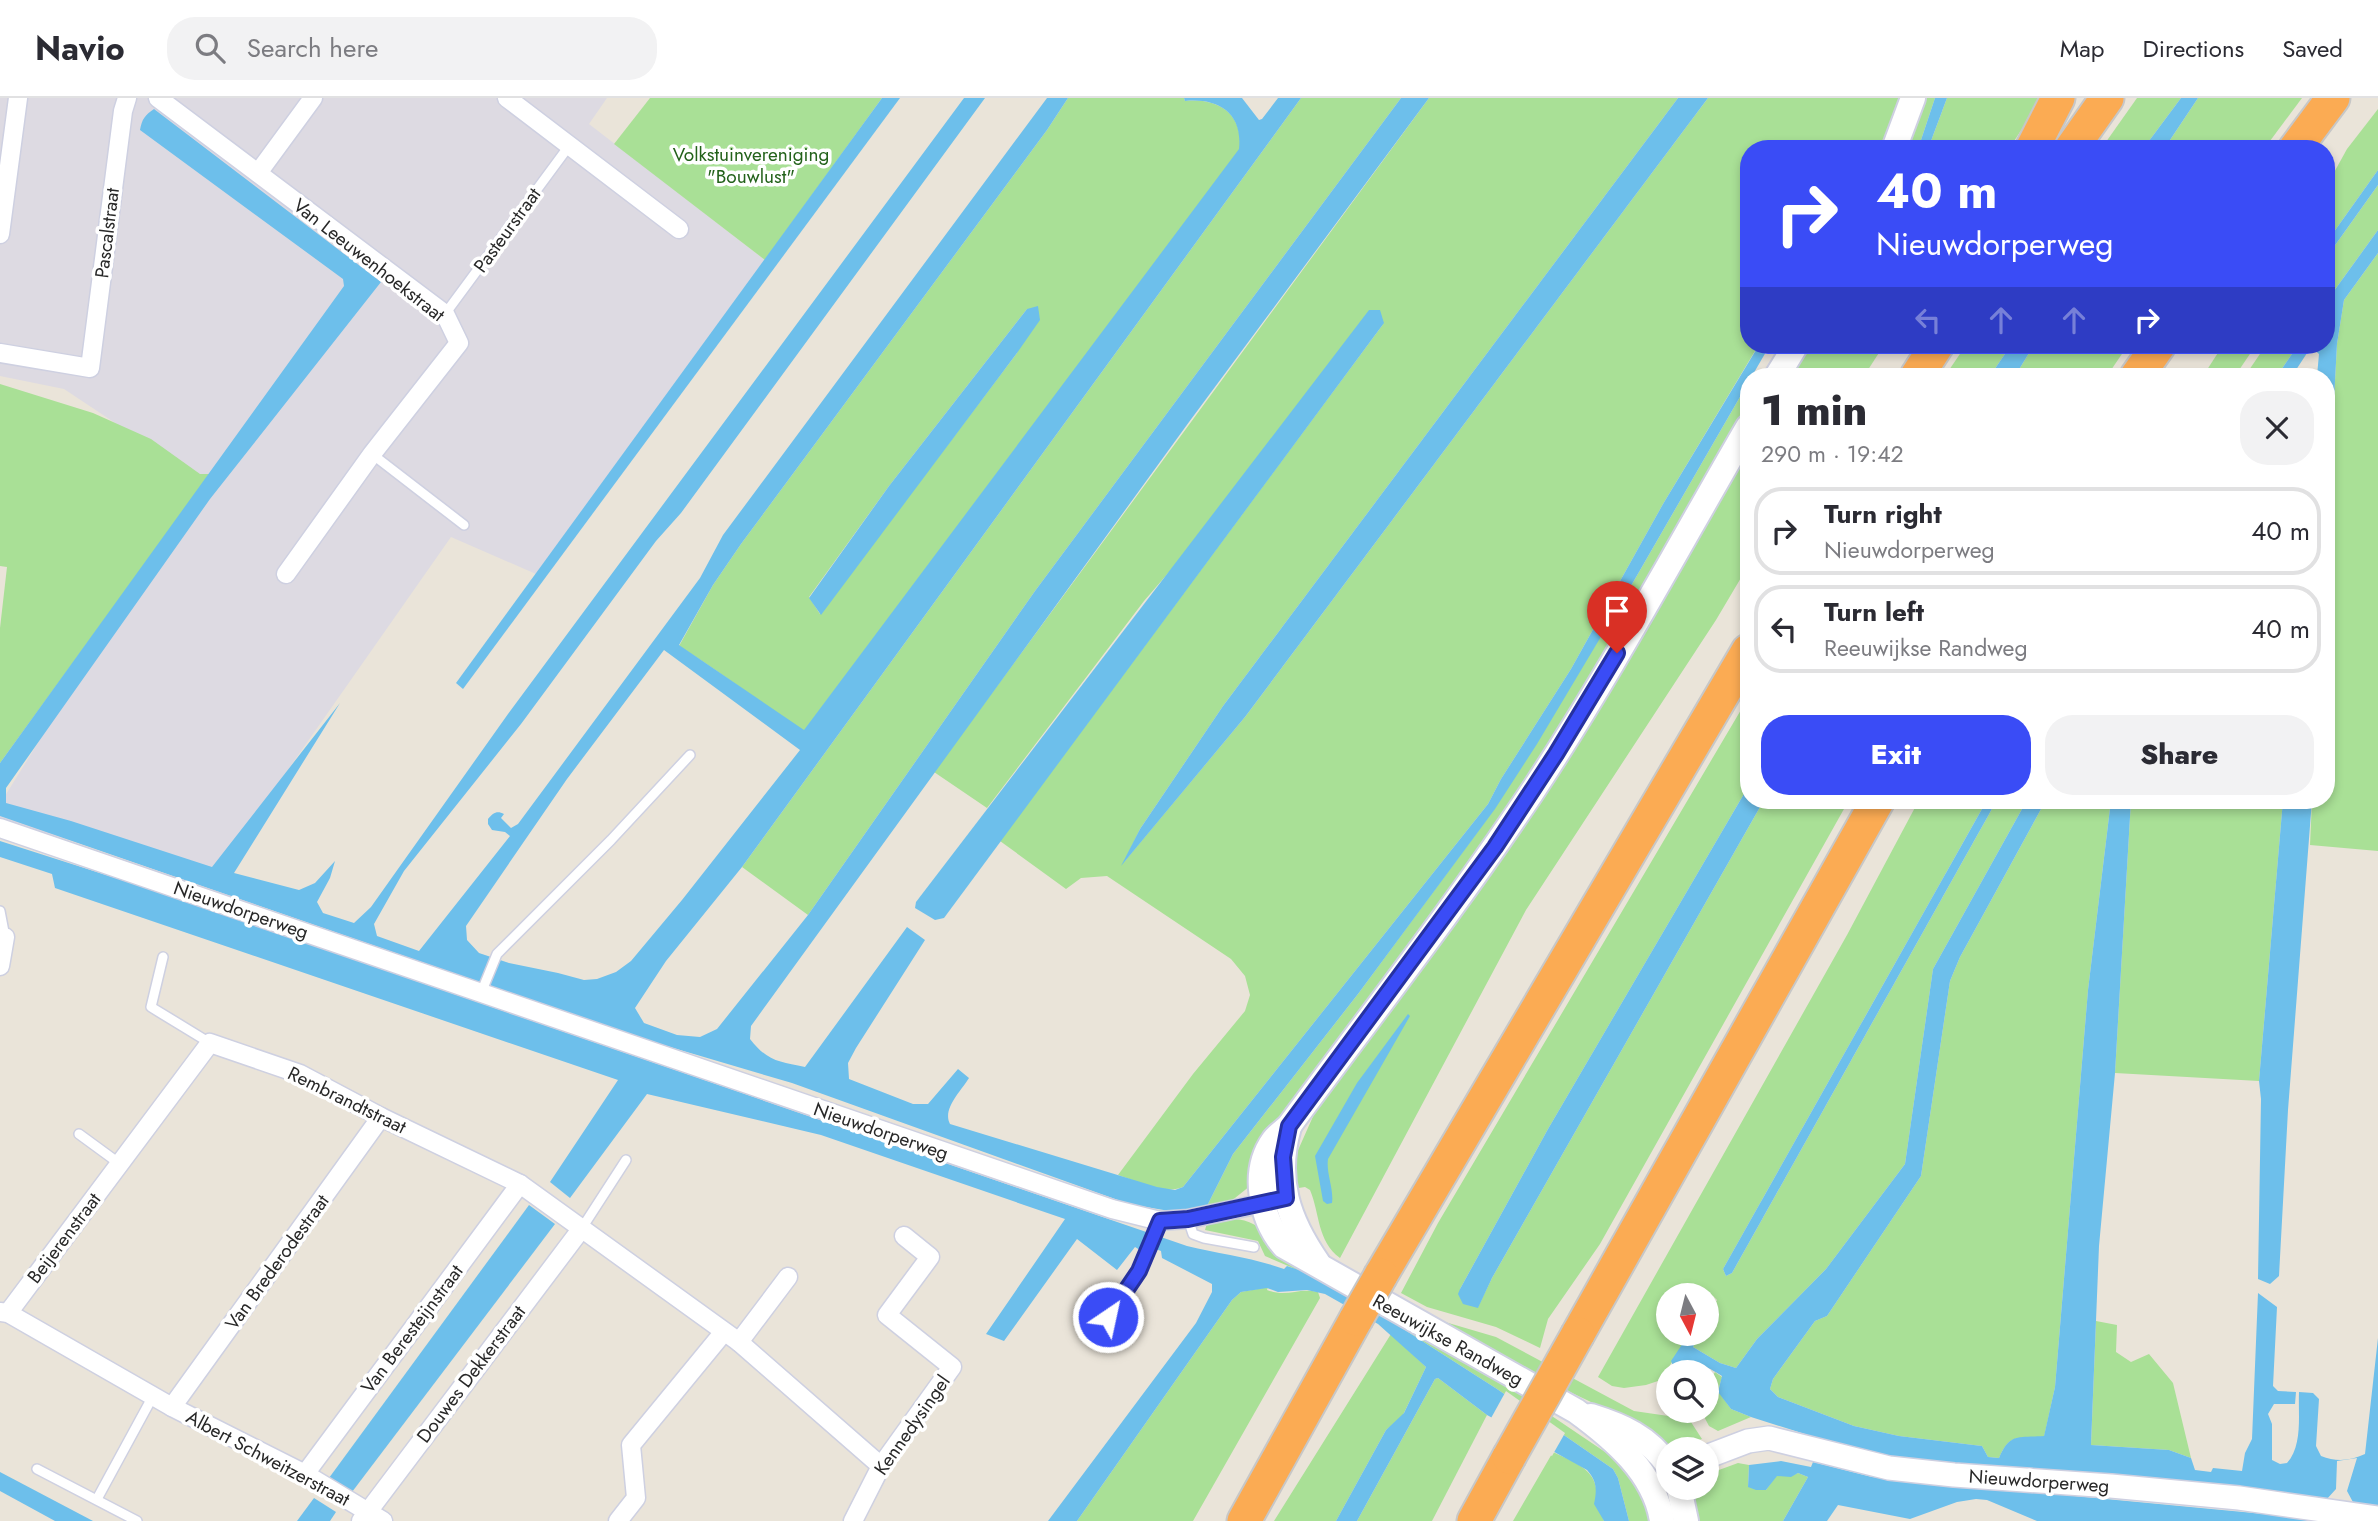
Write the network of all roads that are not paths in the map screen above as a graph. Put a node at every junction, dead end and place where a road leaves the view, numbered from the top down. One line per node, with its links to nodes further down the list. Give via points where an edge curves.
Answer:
1 (18, 98): 17 (street)
2 (127, 98): 19 (street, Pascalstraat, via 90,368)
3 (159, 98): 15 (street, Van Leeuwenhoekstraat)
4 (313, 98): 15 (street)
5 (507, 98): 14 (street)
6 (1913, 98): 10 (main road)
7 (2058, 98): 11 (highway)
8 (2107, 98): 12 (highway)
9 (2333, 98): 13 (highway)
10 (1897, 140)
11 (2037, 140)
12 (2077, 140)
13 (2302, 140)
14 (569, 146): 16 (street); 18 (lane, Pasteurstraat)
15 (258, 173): 18 (street, Van Leeuwenhoekstraat)
16 (679, 229)
17 (0, 234)
18 (445, 314): 21 (street, Van Leeuwenhoekstraat, via 459,343)
19 (0, 353)
20 (1740, 440): 39 (main road, Reeuwijkse Randweg, via 1532,793 1289,1126)
21 (372, 454): 22 (lane); 23 (street, Van Leeuwenhoekstraat)
22 (464, 525)
23 (286, 574)
24 (1740, 665): 67 (highway, bridge, via 1381,1275)
25 (690, 755): 32 (lane, via 497,954)
26 (1873, 809): 68 (highway, bridge)
27 (0, 828): 32 (street, Nieuwdorperweg)
28 (0, 911): 29 (lane)
29 (5, 937): 31 (street)
30 (163, 957): 33 (lane, Rembrandtstraat, via 151,1007)
31 (0, 966)
32 (483, 990): 41 (street, Nieuwdorperweg)
33 (210, 1043): 34 (street, Rembrandtstraat, via 300,1074); 37 (street, Beijerenstraat)
34 (381, 1117): 38 (street, Rembrandtstraat); 50 (street, Van Brederodestraat)
35 (79, 1134): 37 (lane)
36 (626, 1160): 42 (lane)
37 (120, 1164): 46 (street, Beijerenstraat)
38 (520, 1184): 42 (street, Rembrandtstraat); 56 (street, Van Beresteijnstraat)
39 (1275, 1200): 40 (street, Nieuwdorperweg); 51 (main road, Reeuwijkse Randweg, via 1321,1268)
40 (1188, 1219): 41 (street, Nieuwdorperweg); 44 (lane, via 1194,1234)
41 (1159, 1224): 47 (lane, via 1139,1271)
42 (582, 1228): 48 (street, Rembrandtstraat); 61 (street, Douwes Dekkerstraat)
43 (904, 1236): 54 (street, Kennedysingel, via 930,1256 887,1315 952,1367)
44 (1254, 1247)
45 (788, 1277): 48 (street)
46 (4, 1313): 49 (street, Albert Schweitzerstraat)
47 (1108, 1317)
48 (731, 1337): 54 (street, Rembrandtstraat); 65 (street, via 631,1445 636,1498)
49 (153, 1396): 50 (street, Albert Schweitzerstraat); 58 (lane)
50 (172, 1407): 56 (street, Albert Schweitzerstraat)
51 (1576, 1411): 52 (main road, Reeuwijkse Randweg, via 1622,1426); 57 (main road, Reeuwijkse Randweg, via 1640,1470)
52 (1656, 1450)
53 (1719, 1452): 62 (street, Nieuwdorperweg, via 1769,1438 1889,1468 2239,1499)
54 (881, 1466): 66 (street, Kennedysingel)
55 (37, 1469): 58 (lane)
56 (304, 1474): 61 (street, Albert Schweitzerstraat)
57 (1656, 1478)
58 (97, 1499): 63 (lane)
59 (1657, 1500): 69 (main road, Reeuwijkse Randweg)
60 (1682, 1500): 70 (main road)
61 (364, 1516): 64 (street, Albert Schweitzerstraat)
62 (2378, 1518)
63 (137, 1521)
64 (383, 1521)
65 (618, 1521)
66 (853, 1521)
67 (1244, 1521)
68 (1474, 1521)
69 (1662, 1521)
70 (1686, 1521)

